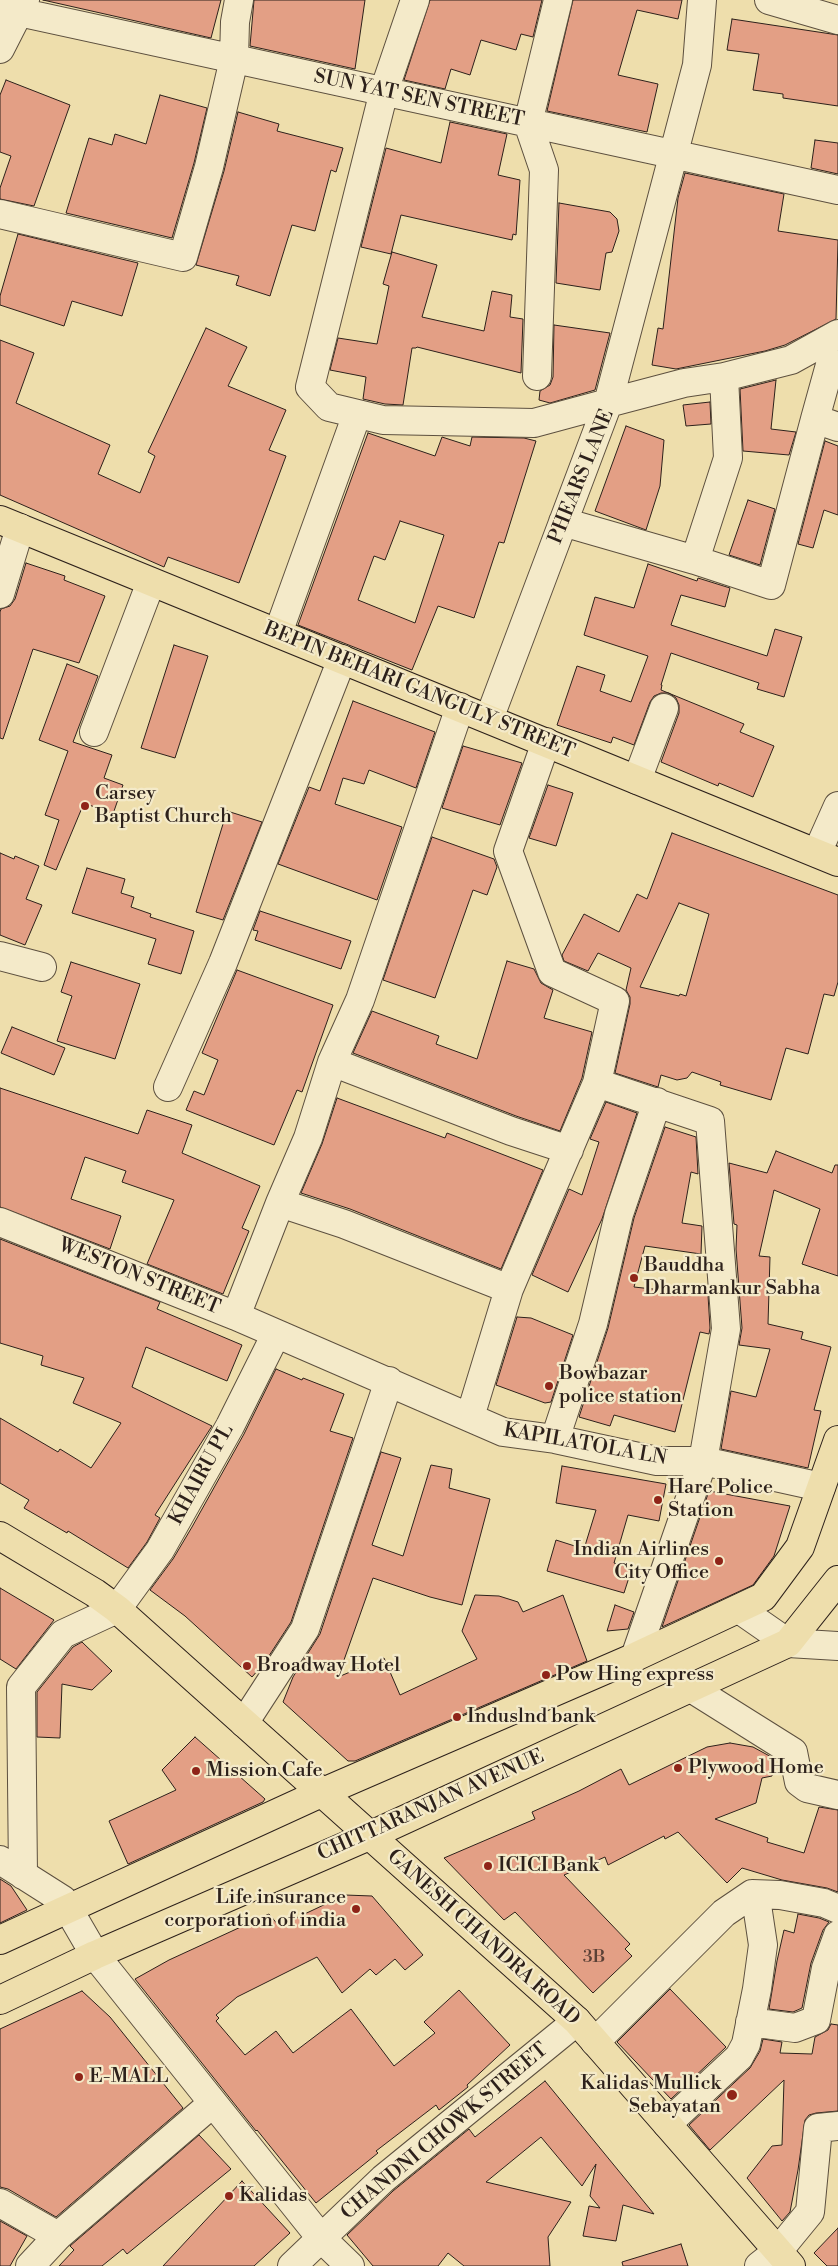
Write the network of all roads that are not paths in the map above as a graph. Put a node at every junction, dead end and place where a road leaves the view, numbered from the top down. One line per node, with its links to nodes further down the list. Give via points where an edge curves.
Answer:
1 (239, 0): 10 (street, via 234,22)
2 (415, 0): 11 (street)
3 (558, 0): 12 (street)
4 (702, 0): 13 (street, via 697,65)
5 (769, 0): 6 (street)
6 (805, 5): 8 (street)
7 (15, 7): 9 (street); 10 (street, SUN YAT SEN STREET)
8 (838, 20)
9 (0, 49)
10 (234, 59): 11 (street, SUN YAT SEN STREET); 15 (street, via 184,257)
11 (384, 91): 12 (street, SUN YAT SEN STREET); 20 (street, via 310,387 329,407)
12 (528, 123): 13 (street, SUN YAT SEN STREET); 17 (street, via 544,170)
13 (674, 154): 14 (street, SUN YAT SEN STREET); 19 (street)
14 (838, 190)
15 (0, 214)
16 (838, 335): 18 (street, PHEARS LANE, via 790,360); 21 (street)
17 (537, 376)
18 (724, 377): 19 (street, PHEARS LANE, via 684,383); 24 (street, via 728,458)
19 (608, 404): 20 (street, via 534,423 382,420); 22 (street, PHEARS LANE)
20 (357, 414): 27 (street)
21 (826, 423): 24 (street, via 771,585)
22 (563, 522): 24 (street); 31 (street, PHEARS LANE)
23 (10, 524): 25 (main road, BEPIN BEHARI GANGULY STREET); 26 (street)
24 (695, 560)
25 (151, 582): 27 (main road, BEPIN BEHARI GANGULY STREET); 32 (street)
26 (0, 594)
27 (278, 633): 28 (main road, BEPIN BEHARI GANGULY STREET)
28 (342, 659): 29 (main road, BEPIN BEHARI GANGULY STREET); 41 (street, via 223,963)
29 (460, 707): 31 (main road, BEPIN BEHARI GANGULY STREET); 39 (street, via 360,1000)
30 (664, 708): 34 (street)
31 (489, 719): 33 (main road, BEPIN BEHARI GANGULY STREET)
32 (94, 732)
33 (546, 742): 34 (main road, BEPIN BEHARI GANGULY STREET); 40 (street, via 508,852 552,972 615,1001)
34 (637, 780): 36 (main road, BEPIN BEHARI GANGULY STREET)
35 (838, 806): 36 (street)
36 (827, 857)
37 (0, 956): 38 (street)
38 (42, 967)
39 (332, 1062): 43 (street, via 511,1132); 44 (street, via 308,1138)
40 (597, 1083): 42 (street); 43 (street)
41 (168, 1087)
42 (657, 1102): 51 (street, via 619,1214 594,1324); 53 (street, via 710,1121 726,1329)
43 (569, 1150): 46 (street)
44 (280, 1202): 46 (street); 47 (street)
45 (0, 1222): 47 (street, WESTON STREET)
46 (509, 1289): 50 (street)
47 (236, 1316): 48 (street, WESTON STREET)
48 (276, 1334): 49 (street, KAPILATOLA LN); 57 (street, KHAIRU PL, via 230,1426 160,1550)
49 (389, 1381): 50 (street, KAPILATOLA LN); 63 (street, via 305,1629)
50 (470, 1417): 51 (street, KAPILATOLA LN, via 503,1432)
51 (555, 1440): 53 (street, KAPILATOLA LN, via 657,1462)
52 (838, 1440): 54 (main road)
53 (703, 1461): 54 (street, KAPILATOLA LN); 61 (street)
54 (821, 1487): 58 (main road, via 800,1547 763,1597)
55 (0, 1536): 57 (main road, GANESH CHANDRA ROAD)
56 (838, 1580): 59 (main road, CHITTARANJAN AVENUE)
57 (117, 1609): 63 (main road, GANESH CHANDRA ROAD); 68 (street, via 63,1634 21,1687)
58 (739, 1609): 59 (street); 61 (main road)
59 (788, 1644): 60 (street); 62 (main road, CHITTARANJAN AVENUE)
60 (838, 1646)
61 (635, 1657): 64 (main road)
62 (691, 1688): 65 (street, via 793,1752 799,1782 807,1788); 66 (main road, CHITTARANJAN AVENUE)
63 (244, 1723): 64 (main road, GANESH CHANDRA ROAD)
64 (321, 1793): 66 (main road, GANESH CHANDRA ROAD); 70 (main road)
65 (838, 1795)
66 (368, 1836): 74 (main road, CHITTARANJAN AVENUE); 76 (main road, GANESH CHANDRA ROAD)
67 (0, 1860): 68 (street)
68 (23, 1875): 70 (street, via 62,1900)
69 (752, 1894): 71 (street, via 780,1895 824,1903); 77 (street, via 757,1905 763,1945); 78 (street, via 724,1913)
70 (67, 1908): 73 (main road); 74 (street)
71 (838, 1909)
72 (838, 1935): 77 (street, via 826,1968 816,2020 796,2028)
73 (0, 1940)
74 (96, 1955): 75 (main road, CHITTARANJAN AVENUE); 79 (street)
75 (0, 2000)
76 (577, 2021): 78 (main road, GANESH CHANDRA ROAD); 84 (street, CHANDNI CHOWK STREET, via 383,2180)
77 (750, 2022): 80 (street, via 746,2044 739,2057)
78 (595, 2042): 80 (main road, GANESH CHANDRA ROAD)
79 (212, 2103): 83 (street); 84 (street)
80 (666, 2124): 85 (main road, GANESH CHANDRA ROAD)
81 (838, 2126): 85 (street, via 818,2128 810,2212)
82 (0, 2203): 83 (street)
83 (58, 2236): 86 (street)
84 (322, 2238): 87 (street, CHANDNI CHOWK STREET); 88 (street)
85 (776, 2261)
86 (30, 2266)
87 (292, 2266)
88 (350, 2266)

